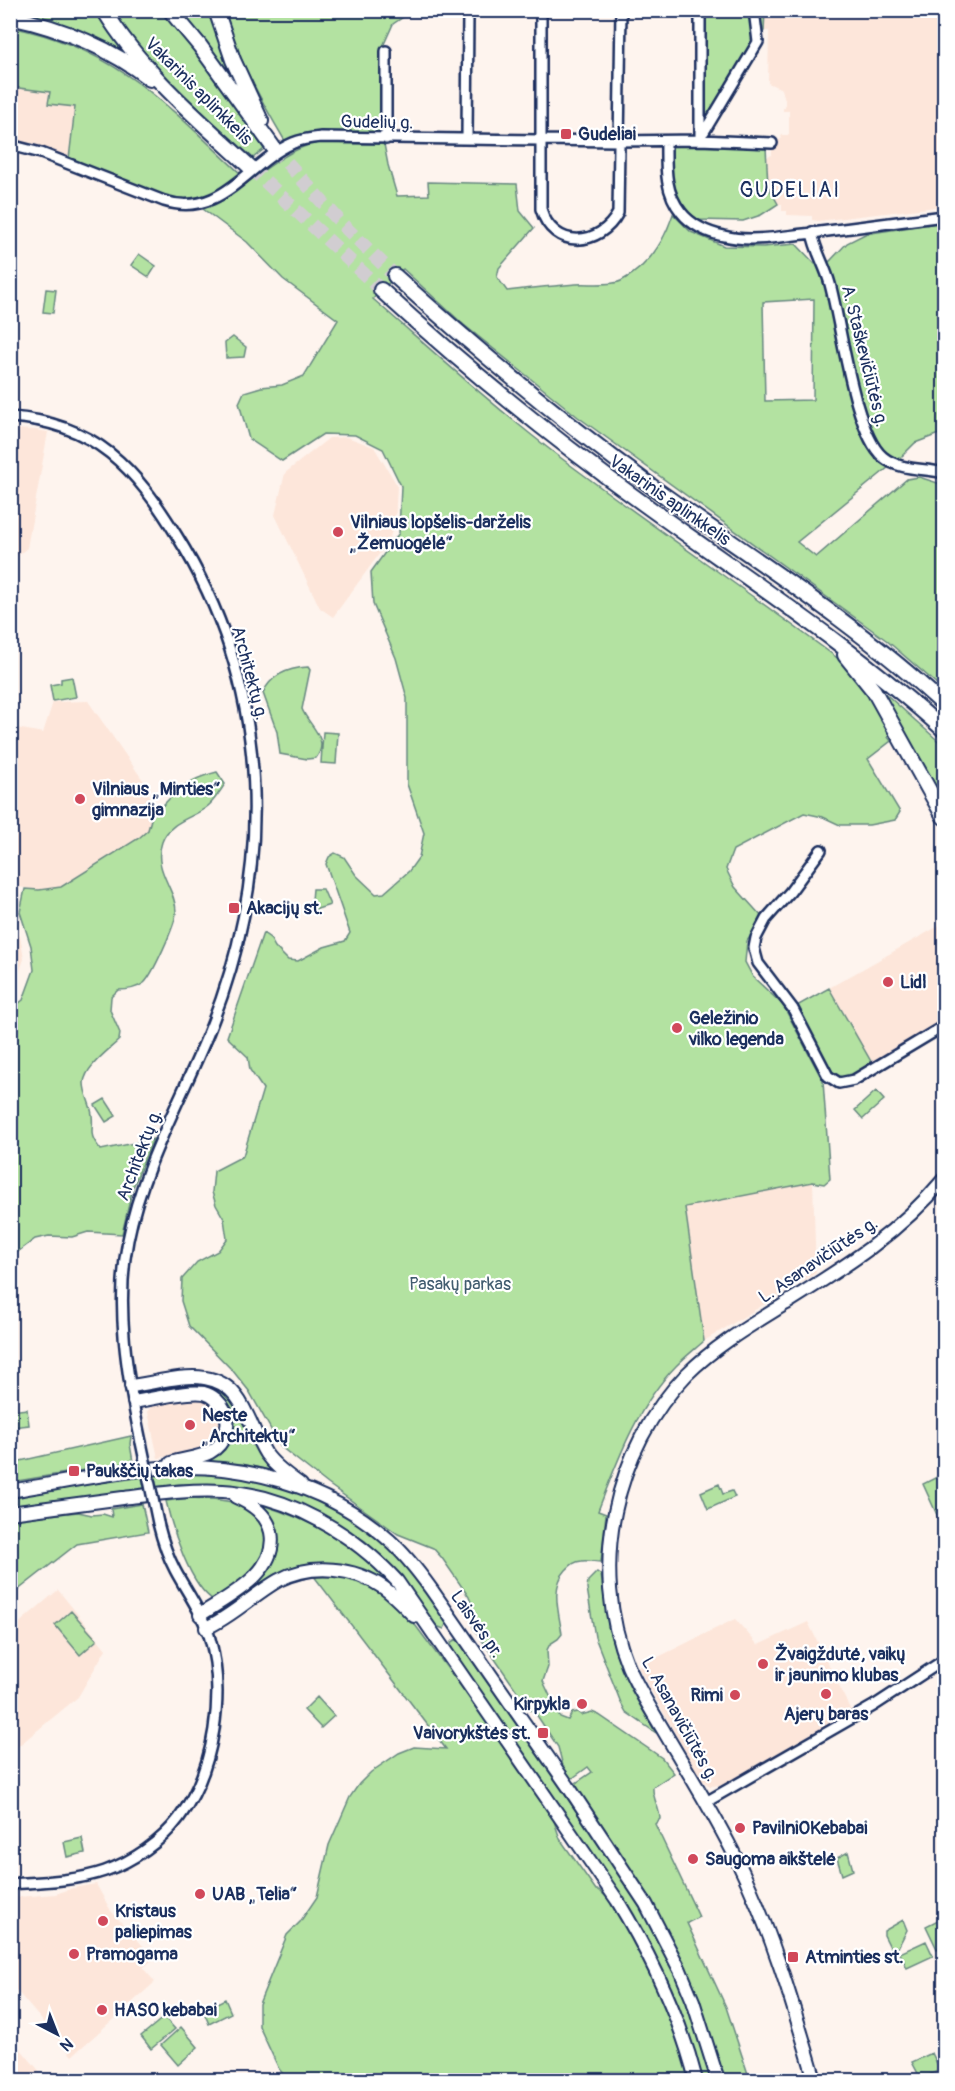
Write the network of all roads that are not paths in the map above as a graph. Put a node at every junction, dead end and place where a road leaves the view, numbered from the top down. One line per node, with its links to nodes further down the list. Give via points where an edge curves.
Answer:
1 (104, 10): 11 (highway, Vakarinis aplinkkelis, via 123,39)
2 (216, 10): 8 (highway, Vakarinis aplinkkelis, via 245,88 273,147)
3 (468, 10): 13 (street)
4 (541, 10): 15 (street)
5 (621, 10): 16 (street)
6 (700, 10): 12 (street)
7 (754, 10): 12 (street, via 758,42)
8 (172, 12)
9 (10, 17): 11 (highway, via 65,32 102,48 138,70)
10 (386, 51): 14 (street)
11 (190, 111): 20 (highway, Vakarinis aplinkkelis)
12 (700, 136): 17 (street, Gudelių g.); 18 (street, Gudelių g.)
13 (467, 138): 14 (street, Gudelių g.); 15 (street, Gudelių g.)
14 (386, 139): 19 (street, Gudelių g., via 321,137 292,143 231,189 189,205 164,201 35,150)
15 (540, 140): 16 (street, Gudelių g.); 16 (street, via 543,215 562,236 579,239 602,232 618,213)
16 (618, 141): 17 (street, Gudelių g.)
17 (666, 141): 22 (street, via 670,191 682,213 704,230 741,238)
18 (772, 143)
19 (10, 145)
20 (250, 167)
21 (945, 216): 22 (street)
22 (812, 232): 26 (street, A. Staškevičiūtės g., via 828,275 863,426 873,447 898,465)
23 (395, 276): 28 (highway, Vakarinis aplinkkelis, via 585,437 837,617)
24 (381, 290): 27 (highway, Vakarinis aplinkkelis, via 480,379 574,453)
25 (10, 417): 34 (street, Architektų g., via 55,424 99,445 129,469 152,496 184,547 214,608 238,678 254,775 255,836 244,923 231,971 142,1186 127,1243 124,1334)
26 (945, 473)
27 (826, 633): 29 (highway, Vakarinis aplinkkelis); 30 (highway, via 874,691)
28 (945, 705)
29 (945, 730)
30 (945, 817)
31 (821, 850): 32 (street, via 766,919 754,948 758,963 793,1009 828,1076 839,1083 854,1080)
32 (945, 1026)
33 (945, 1179): 45 (main road, L. Asanavičiūtės g., via 874,1246 708,1355 671,1394 632,1457 618,1497 610,1546 611,1594 617,1629 640,1690)
34 (131, 1386): 35 (street, Architektų g.); 37 (main road, via 192,1377 224,1384 240,1400 268,1456)
35 (134, 1402): 36 (main road, via 203,1393 215,1399 225,1412 227,1428 215,1450); 41 (street, Architektų g., bridge, via 158,1523 174,1568)
36 (158, 1468): 37 (main road, Laisvės pr., via 222,1468 257,1474); 38 (main road, Laisvės pr.)
37 (306, 1490): 48 (main road, Laisvės pr., via 370,1523 403,1553 431,1588 646,1904 693,2001)
38 (10, 1491)
39 (224, 1491): 40 (main road, via 171,1492); 41 (main road, via 244,1500 266,1519 272,1549 252,1579); 43 (main road, via 292,1508 345,1535 397,1581)
40 (10, 1513)
41 (200, 1615): 42 (street, Architektų g.)
42 (206, 1628): 43 (main road, via 280,1580 300,1572 338,1570 384,1587); 46 (street, Architektų g., via 215,1673 211,1745 200,1782 179,1818 147,1849 104,1871)
43 (446, 1652): 47 (main road, via 632,1923 675,2017)
44 (945, 1660): 45 (street)
45 (706, 1802): 49 (main road, L. Asanavičiūtės g., via 753,1893 778,1956)
46 (10, 1884)
47 (696, 2080)
48 (718, 2080)
49 (815, 2080)

